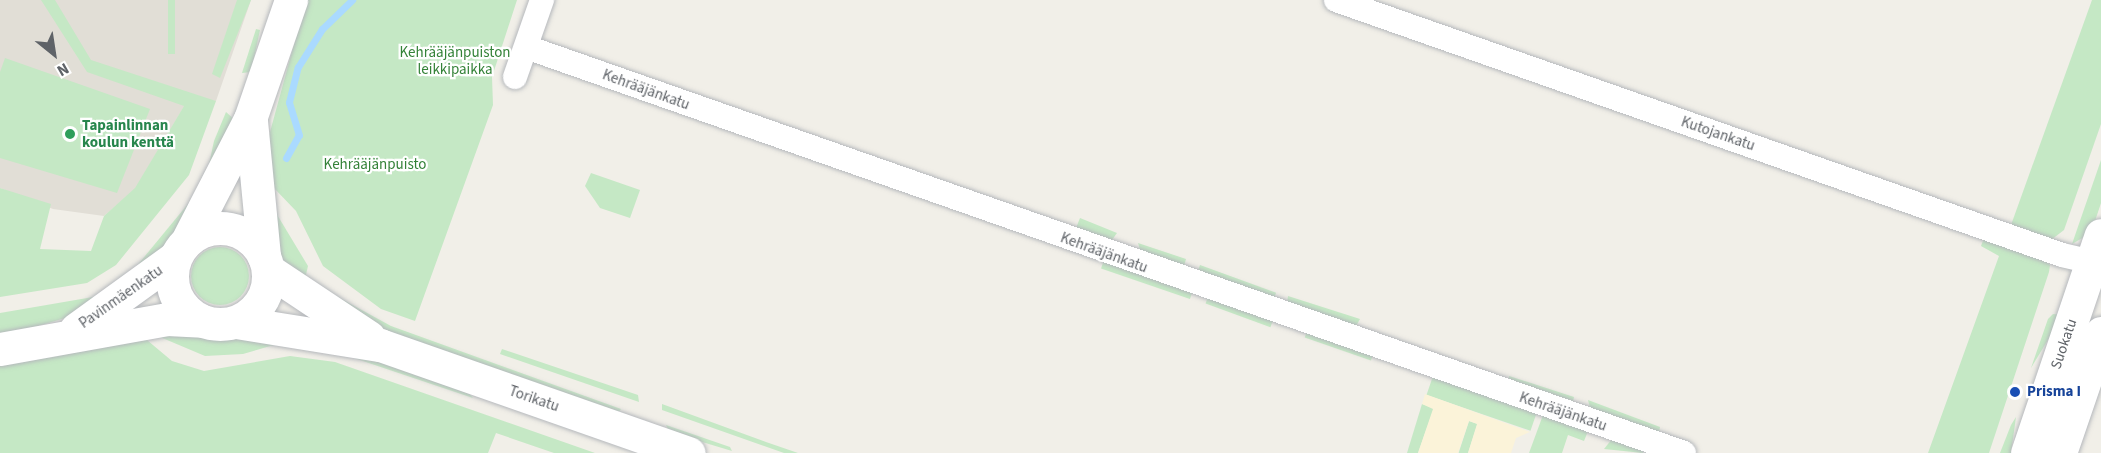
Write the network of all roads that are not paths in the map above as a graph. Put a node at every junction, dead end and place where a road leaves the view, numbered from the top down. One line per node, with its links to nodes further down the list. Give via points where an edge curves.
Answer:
1 (291, 0): 6 (street)
2 (542, 0): 4 (street)
3 (1336, 0): 8 (street, Kutojankatu)
4 (526, 47): 5 (street); 17 (street, Kehrääjänkatu)
5 (515, 77)
6 (250, 119): 7 (street); 9 (street)
7 (182, 248): 9 (street, via 233,230); 10 (street, via 174,290 189,314); 13 (street, Pavinmäenkatu)
8 (2098, 255): 18 (street, Suokatu)
9 (266, 263): 11 (street, via 263,299); 14 (street, Torikatu)
10 (202, 321): 11 (street); 13 (street, Pavinmäenkatu, via 167,319)
11 (236, 322): 14 (street, Torikatu)
12 (2101, 333): 19 (street)
13 (68, 334): 15 (street, Pavinmäenkatu)
14 (380, 345): 16 (street, Torikatu)
15 (0, 348)
16 (688, 453)
17 (1684, 453)
18 (2027, 453)
19 (2060, 453)

